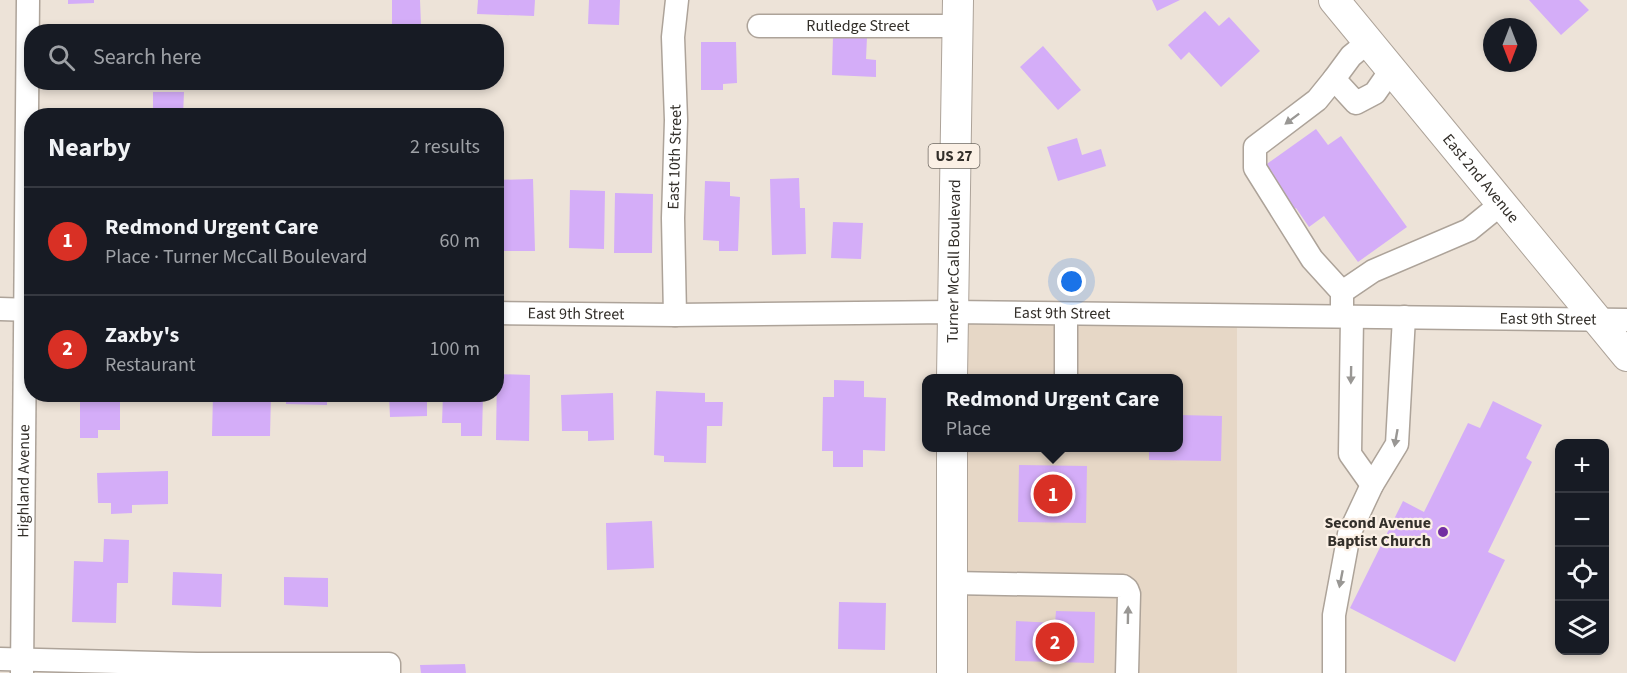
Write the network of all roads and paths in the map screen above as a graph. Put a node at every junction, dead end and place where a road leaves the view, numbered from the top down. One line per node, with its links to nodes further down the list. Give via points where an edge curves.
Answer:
1 (28, 0): 5 (street, Highland Avenue)
2 (677, 0): 19 (street, East 10th Street, via 673,37)
3 (1334, 0): 7 (main road, East 2nd Avenue)
4 (957, 13): 6 (street, Rutledge Street); 16 (main road, Turner McCall Boulevard / US 27)
5 (28, 24)
6 (759, 26)
7 (1368, 42): 8 (main road, East 2nd Avenue); 9 (street, via 1351,56)
8 (1391, 70): 9 (street, via 1375,93 1356,103); 12 (main road, East 2nd Avenue)
9 (1334, 79): 13 (street, one-way to 13, via 1317,100 1255,147 1255,168 1312,259)
10 (28, 90): 11 (street, Highland Avenue)
11 (28, 108)
12 (1501, 204): 13 (street, via 1469,230 1373,271); 22 (main road, East 2nd Avenue)
13 (1342, 292): 20 (street)
14 (0, 309): 15 (street)
15 (24, 310)
16 (951, 312): 18 (street, East 9th Street); 19 (street, East 9th Street); 25 (main road, Turner McCall Boulevard / US 27)
17 (504, 314): 19 (street, East 9th Street)
18 (1066, 314): 20 (street, East 9th Street); 26 (street)
19 (675, 315)
20 (1347, 317): 21 (street, East 9th Street); 29 (street, one-way to 29, via 1350,454)
21 (1404, 317): 22 (street, East 9th Street); 29 (street, one-way to 29, via 1397,444)
22 (1596, 319): 23 (street, East 9th Street); 24 (main road, East 2nd Avenue)
23 (1627, 320)
24 (1627, 357)
25 (952, 374)
26 (1066, 374)
27 (25, 402): 31 (street, Highland Avenue)
28 (952, 452): 30 (main road)
29 (1372, 485): 35 (street, one-way to 35, via 1349,534 1334,615)
30 (952, 583): 33 (main road); 34 (street, one-way to 30, via 1129,594 1123,586)
31 (15, 664): 32 (street)
32 (389, 669)
33 (952, 673)
34 (1127, 673)
35 (1334, 673)

